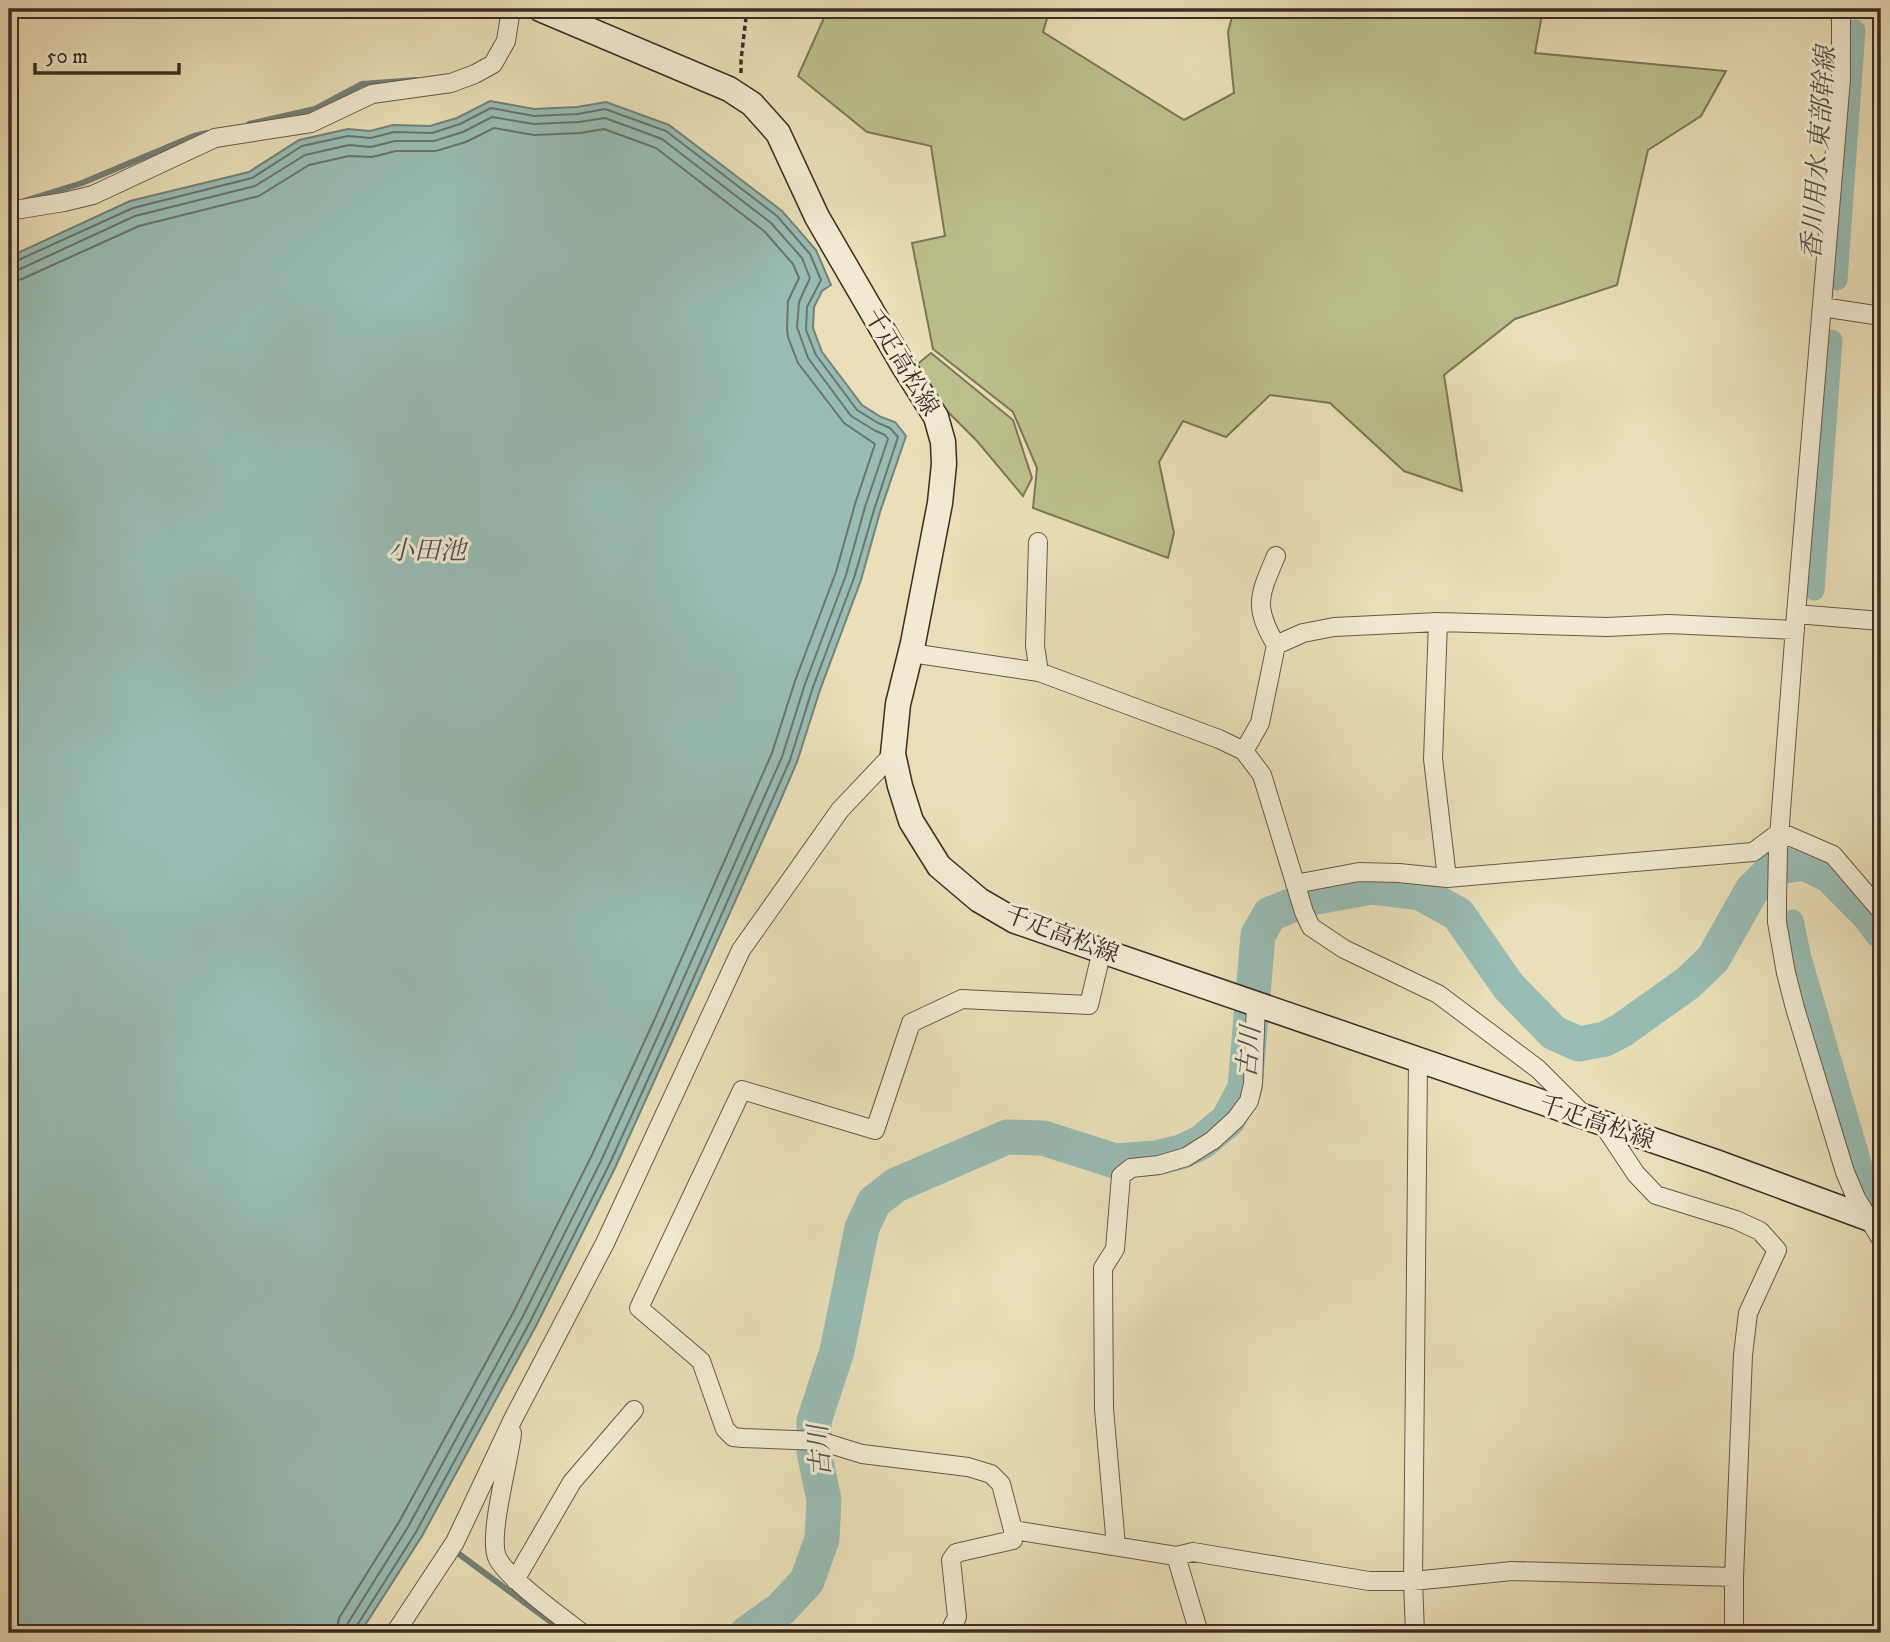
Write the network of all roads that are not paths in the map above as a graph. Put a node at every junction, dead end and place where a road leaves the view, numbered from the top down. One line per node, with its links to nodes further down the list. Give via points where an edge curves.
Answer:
1 (510, 9): 4 (street, via 506,41 493,64 475,74 451,83 372,94 311,124 215,138 93,195)
2 (540, 9): 13 (main road, 千疋高松線, via 729,89 752,104 778,134 817,217 936,417 943,442 940,503)
3 (1841, 9): 5 (street, via 1841,79)
4 (9, 211)
5 (1822, 307): 6 (street); 11 (street)
6 (1881, 316)
7 (1038, 542): 14 (street, via 1035,646)
8 (1276, 556): 12 (street, via 1261,604 1265,626)
9 (1881, 621): 11 (street)
10 (1438, 622): 11 (street, via 1607,627); 12 (street, via 1334,627); 18 (street, via 1433,759)
11 (1795, 622): 17 (street)
12 (1276, 645): 15 (street, via 1260,723)
13 (911, 653): 14 (street); 16 (main road, 千疋高松線, via 898,705)
14 (1039, 672): 15 (street)
15 (1244, 751): 19 (street, via 1262,775)
16 (893, 754): 21 (main road, 千疋高松線, via 911,821 939,866 979,900 1015,921); 27 (street, via 840,810 741,950 605,1243)
17 (1780, 832): 18 (street, via 1753,852); 20 (street, via 1833,855); 25 (street, via 1777,922 1795,1008 1845,1172 1856,1198)
18 (1447, 878): 19 (street, via 1359,872)
19 (1296, 888): 24 (street, via 1311,927 1344,949 1438,994 1538,1069)
20 (1881, 911)
21 (1102, 950): 22 (main road, 千疋高松線); 28 (street, via 1088,1005 962,999 911,1023 875,1129 742,1090 639,1308 701,1362 725,1429 733,1437 821,1441 862,1454 992,1474 1001,1484)
22 (1248, 1000): 23 (main road, 千疋高松線); 29 (street, via 1253,1084 1249,1101 1213,1140 1186,1157 1131,1168 1121,1176 1115,1249 1103,1268 1104,1409)
23 (1418, 1061): 24 (main road, 千疋高松線); 33 (street)
24 (1595, 1121): 25 (main road, 千疋高松線, via 1713,1161); 31 (street, via 1656,1195 1736,1220 1760,1231 1777,1250 1748,1312)
25 (1877, 1227)
26 (634, 1410): 32 (street, via 572,1482)
27 (513, 1419): 32 (street, via 494,1537 496,1556); 34 (street, via 455,1542)
28 (1013, 1530): 29 (street); 36 (street, via 1013,1540 956,1553 951,1560 957,1617)
29 (1116, 1546): 30 (street)
30 (1176, 1556): 33 (street, via 1192,1552 1369,1581); 37 (street)
31 (1734, 1577): 33 (street, via 1512,1571); 39 (street)
32 (515, 1580): 35 (street)
33 (1413, 1581): 38 (street)
34 (395, 1633)
35 (582, 1633)
36 (949, 1633)
37 (1199, 1633)
38 (1415, 1633)
39 (1734, 1633)

